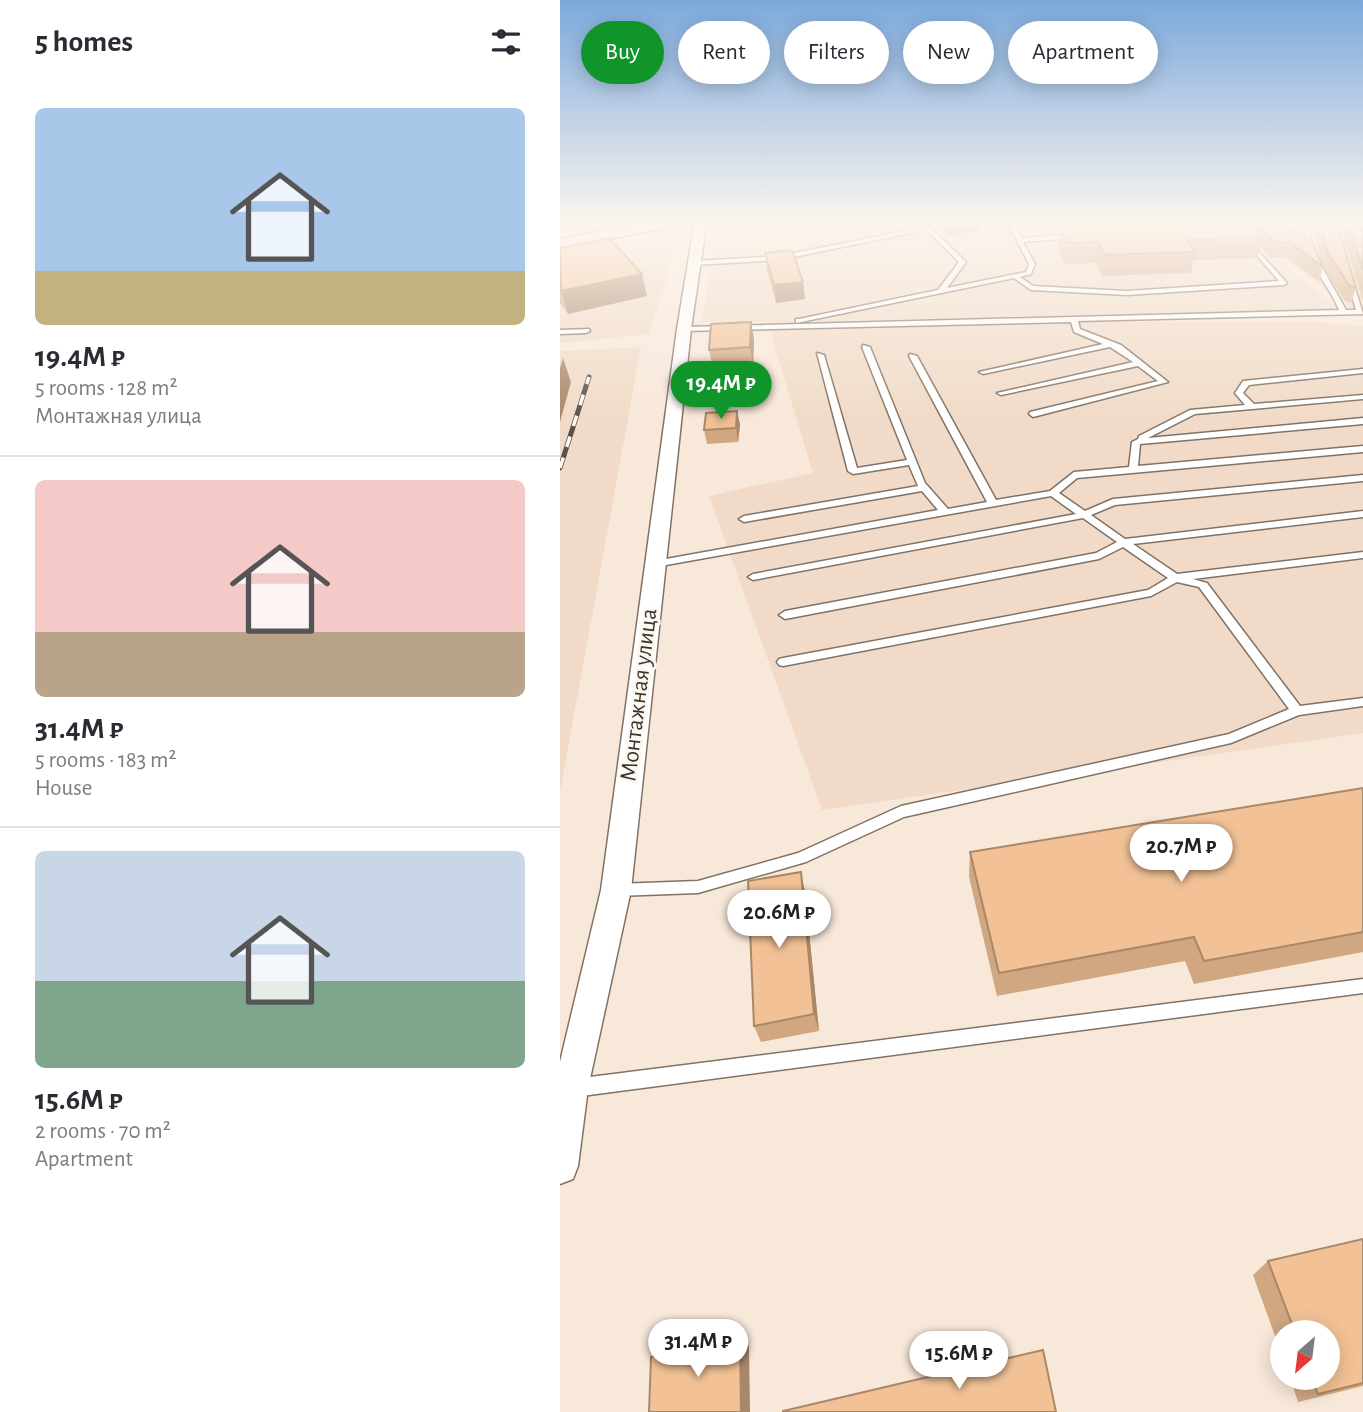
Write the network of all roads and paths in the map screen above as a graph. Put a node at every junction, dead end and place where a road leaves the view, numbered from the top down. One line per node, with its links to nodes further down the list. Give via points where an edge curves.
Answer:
1 (691, 286): 13 (street, Монтажная улица)
2 (945, 286): 8 (lane)
3 (966, 286): 8 (lane)
4 (1028, 286): 5 (lane, via 1127,293)
5 (1239, 286)
6 (1327, 286): 10 (lane, via 1336,293)
7 (1352, 286): 9 (lane)
8 (941, 291): 12 (lane)
9 (1361, 312): 10 (lane)
10 (1343, 313): 11 (lane)
11 (1074, 320): 12 (lane); 16 (lane, via 1077,330)
12 (768, 328): 13 (lane)
13 (684, 329): 42 (street, Монтажная улица)
14 (586, 331): 15 (lane)
15 (560, 332)
16 (1112, 344): 20 (lane); 22 (lane)
17 (866, 347): 30 (lane)
18 (820, 355): 30 (lane, via 853,471)
19 (913, 356): 35 (lane)
20 (1139, 363): 23 (lane); 26 (lane, via 1164,382)
21 (1363, 371): 25 (lane, via 1247,383 1239,393)
22 (983, 372)
23 (1001, 393)
24 (1363, 397): 25 (lane)
25 (1252, 407): 28 (lane, via 1193,412)
26 (1033, 414)
27 (1363, 421): 28 (lane)
28 (1136, 442): 31 (lane)
29 (1363, 449): 31 (lane)
30 (912, 462): 33 (lane)
31 (1133, 470): 34 (lane, via 1074,475)
32 (1363, 478): 37 (lane, via 1113,502)
33 (925, 488): 36 (lane); 39 (lane)
34 (1053, 493): 35 (lane); 37 (lane)
35 (993, 504): 36 (lane)
36 (945, 512): 42 (lane)
37 (1084, 514): 40 (lane); 43 (lane)
38 (1363, 514): 40 (lane)
39 (744, 519)
40 (1124, 542): 44 (lane); 45 (lane, via 1099,555)
41 (1363, 555): 44 (lane)
42 (655, 564): 49 (street, Монтажная улица)
43 (754, 577)
44 (1175, 578): 46 (lane, via 1152,593); 48 (lane, via 1203,585)
45 (785, 615)
46 (783, 662)
47 (1363, 702): 48 (lane)
48 (1297, 711): 49 (lane, via 1231,738 901,812 801,858 698,887)
49 (616, 890): 51 (street, Монтажная улица)
50 (1363, 986): 51 (lane)
51 (571, 1088): 52 (street, Монтажная улица)
52 (560, 1166)

